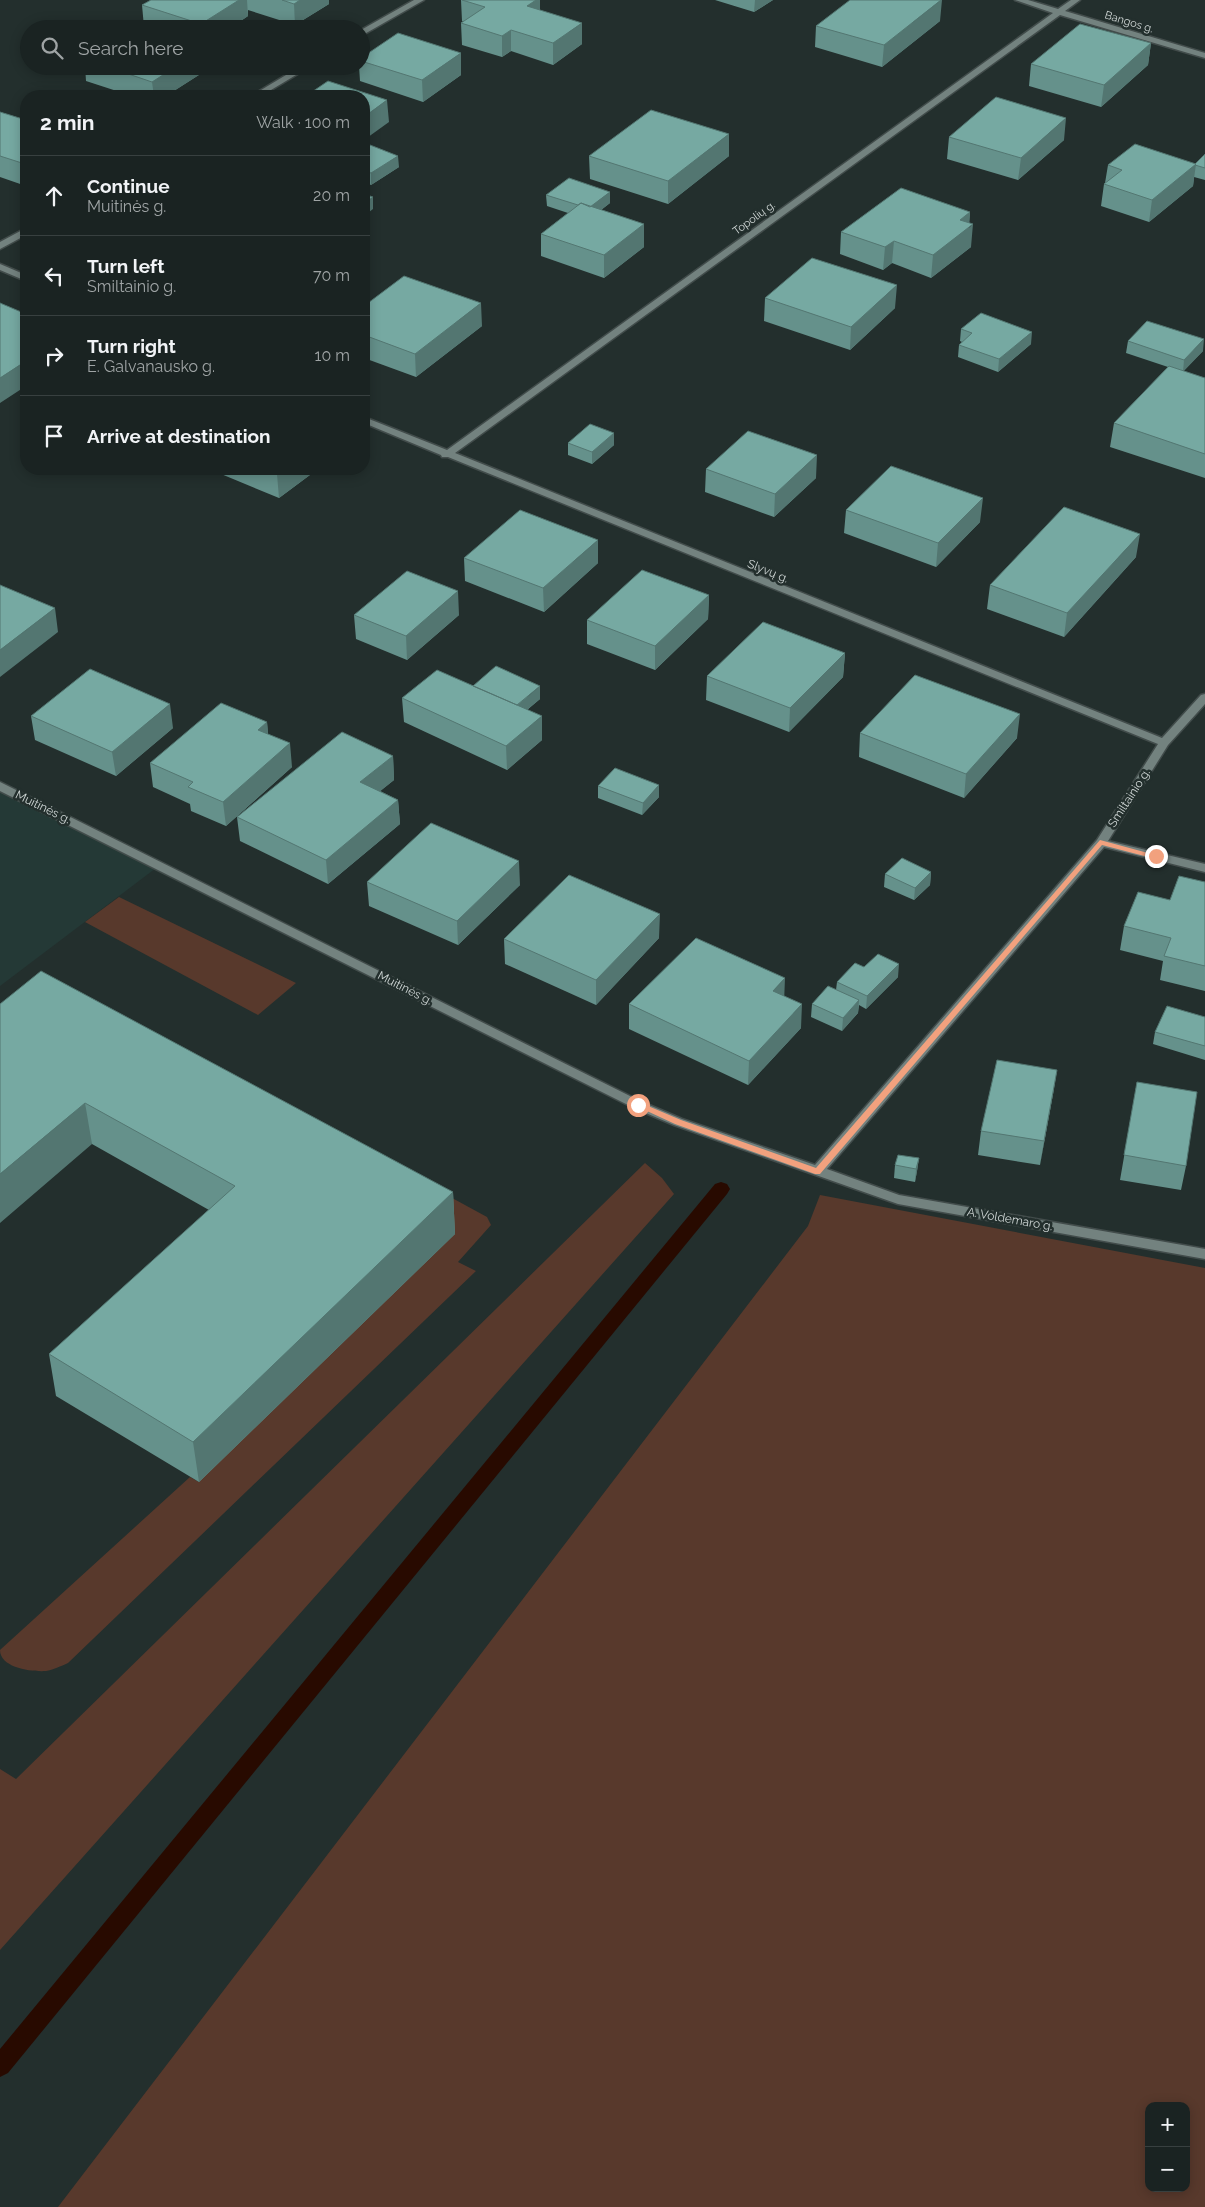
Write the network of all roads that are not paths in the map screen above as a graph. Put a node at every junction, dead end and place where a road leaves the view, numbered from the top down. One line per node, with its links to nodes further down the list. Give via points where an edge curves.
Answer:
1 (420, 0): 5 (street)
2 (1019, 0): 4 (street, Bangos g.)
3 (1076, 0): 4 (street, Topolių g.)
4 (1059, 12): 6 (street, Bangos g.); 14 (street, Topolių g.)
5 (370, 29)
6 (1205, 56)
7 (292, 75): 8 (street)
8 (266, 90)
9 (20, 234): 10 (street)
10 (0, 246)
11 (0, 267): 12 (street)
12 (20, 275)
13 (370, 423): 14 (street, Slyvų g.)
14 (446, 455): 16 (street, Slyvų g.)
15 (1205, 697): 16 (street, Smiltainio g.)
16 (1164, 743): 18 (street, Smiltainio g.)
17 (0, 786): 20 (street, Muitinės g., via 638,1105)
18 (1100, 843): 19 (street); 20 (street, Smiltainio g.)
19 (1205, 868)
20 (818, 1172): 21 (street, A. Voldemaro g., via 898,1199)
21 (1205, 1254)

